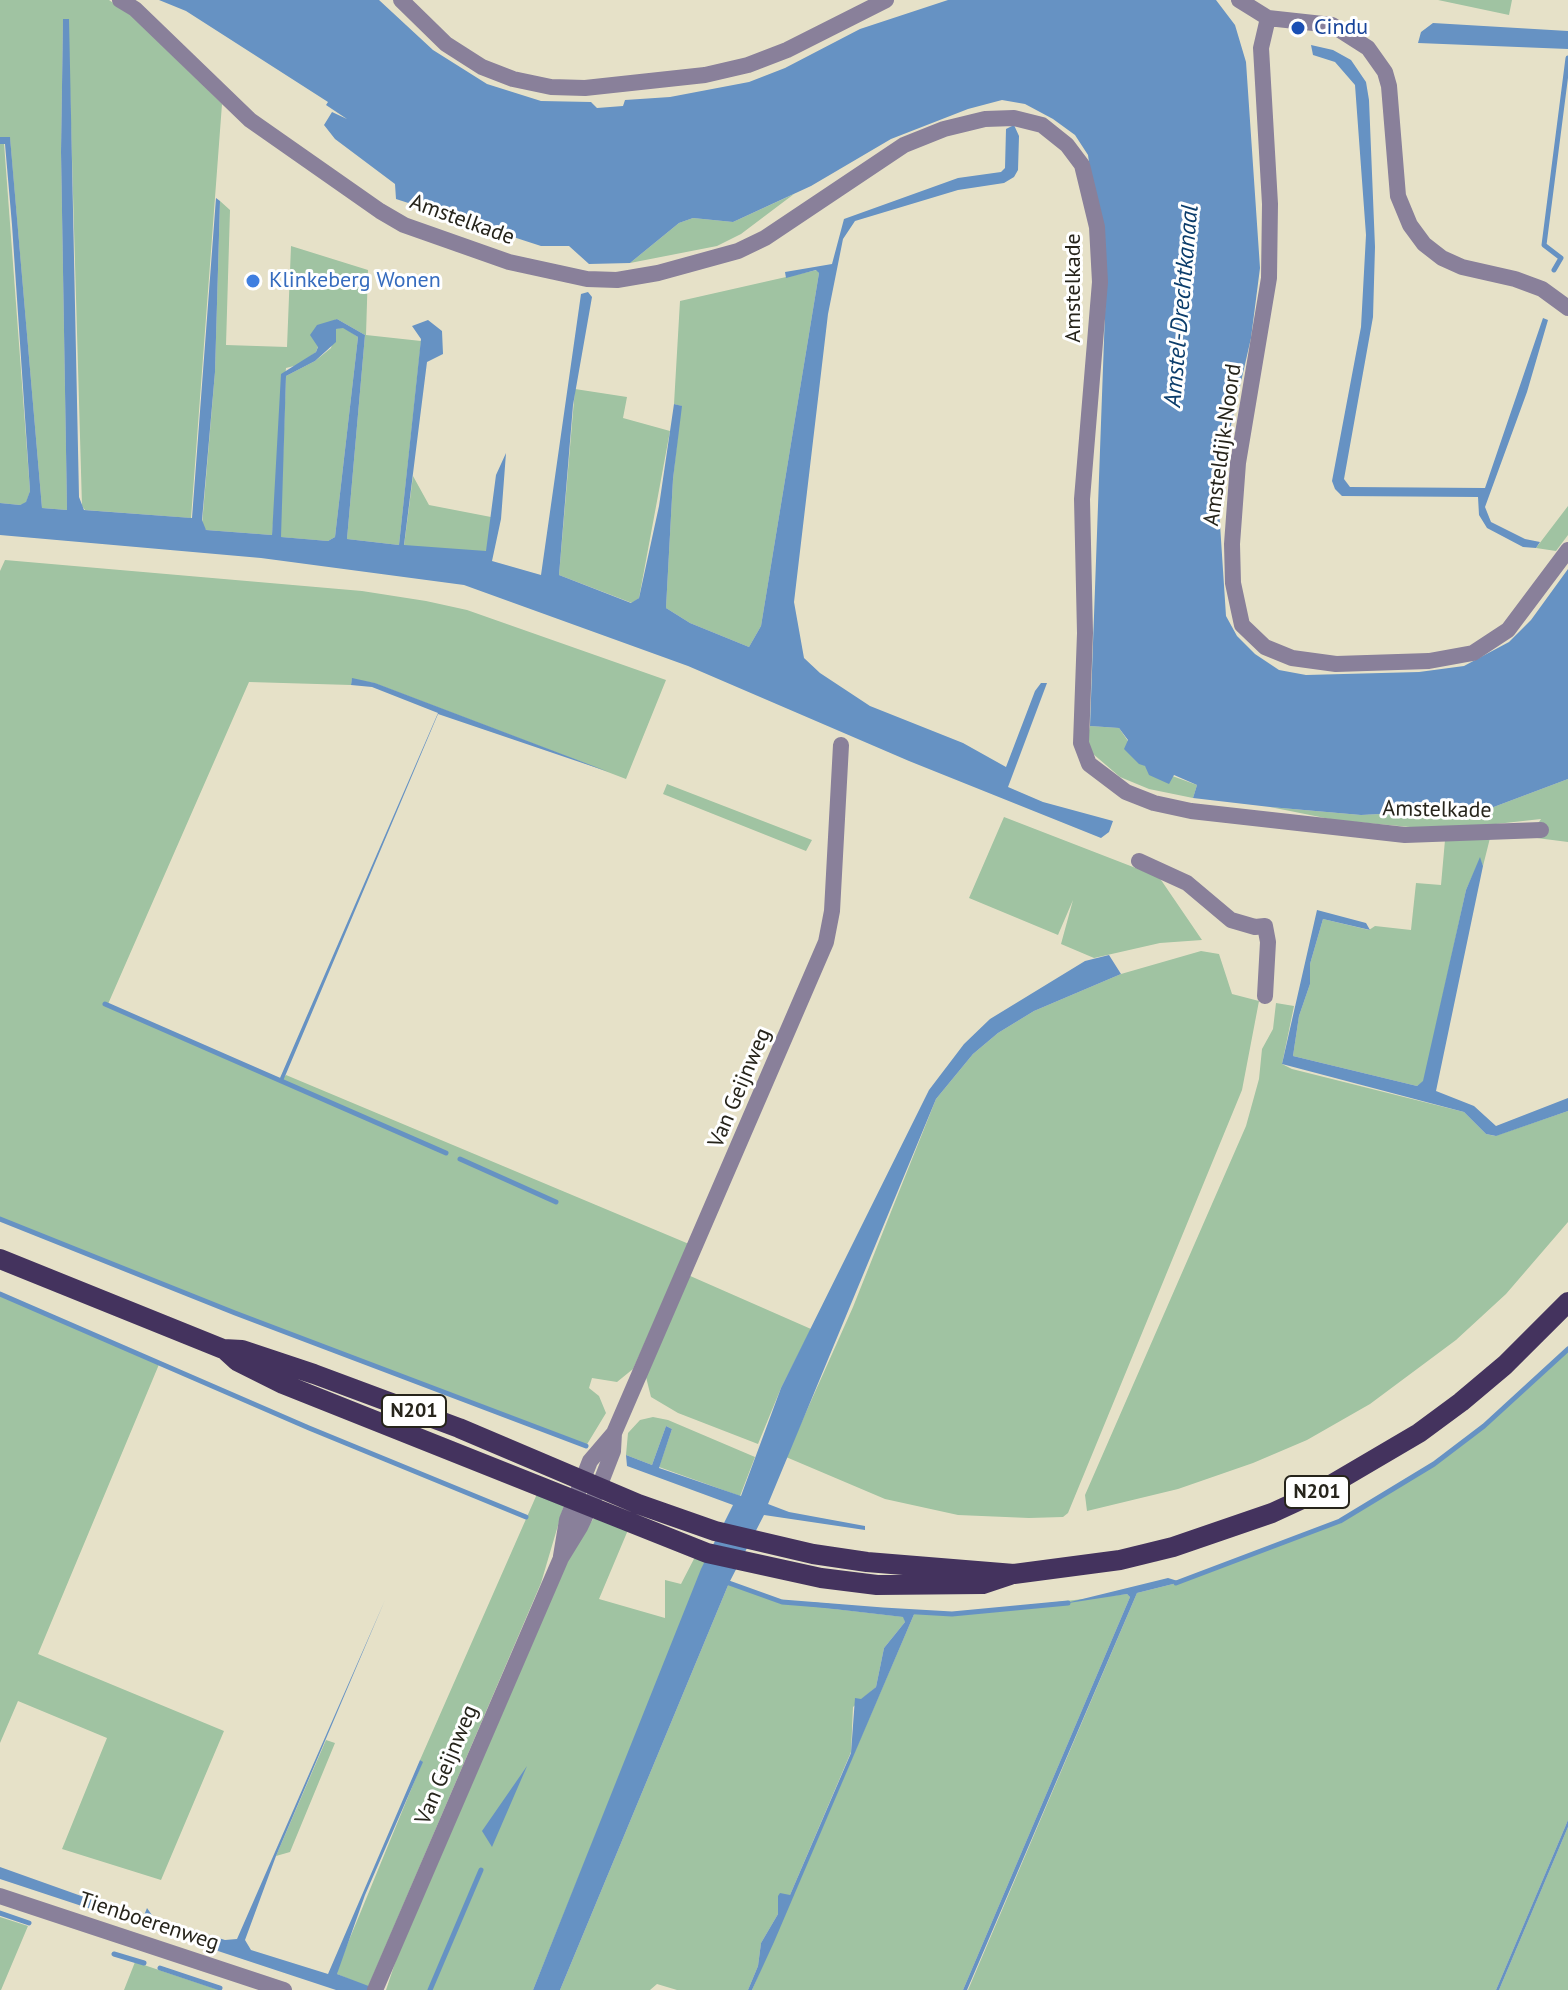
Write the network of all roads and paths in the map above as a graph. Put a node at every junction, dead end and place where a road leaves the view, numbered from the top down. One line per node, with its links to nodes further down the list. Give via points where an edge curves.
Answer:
1 (120, 0): 9 (street, Amstelkade, via 250,120 392,218 509,262 587,279 658,273 738,251 904,145 944,129 985,119 1014,118 1042,125 1082,165 1097,227 1100,282 1082,499 1081,743 1089,764 1126,792 1191,811 1405,835)
2 (401, 0): 3 (street, via 446,44 482,67 538,85 585,88 748,65)
3 (886, 0)
4 (1239, 0): 5 (street)
5 (1268, 18): 6 (street, via 1332,25 1376,58 1389,86 1398,196 1424,244 1462,267 1542,289); 7 (street, Amsteldijk-Noord, via 1261,48 1269,278 1238,463 1232,544 1242,625 1265,647 1292,658 1336,664 1429,661 1473,653 1508,630)
6 (1568, 308)
7 (1568, 550)
8 (841, 745): 15 (street, Van Geijnweg, via 826,942 614,1433 613,1451)
9 (1541, 830)
10 (1139, 861): 11 (street, via 1187,883 1231,920 1265,926)
11 (1265, 996)
12 (0, 1259): 14 (main road, N201)
13 (1568, 1302): 17 (main road, N201, via 1461,1402 1322,1490 1173,1547)
14 (223, 1349): 15 (main road, N201, via 242,1350 314,1374); 16 (main road, N201, via 283,1384)
15 (590, 1484): 16 (street, Van Geijnweg); 17 (main road, N201, via 764,1544 867,1562)
16 (582, 1505): 17 (main road, N201, via 707,1553 821,1578 915,1587 983,1584); 19 (street, Van Geijnweg, via 563,1536 561,1558)
17 (1014, 1574)
18 (0, 1896): 20 (street, Tienboerenweg)
19 (376, 1986)
20 (284, 1990)

